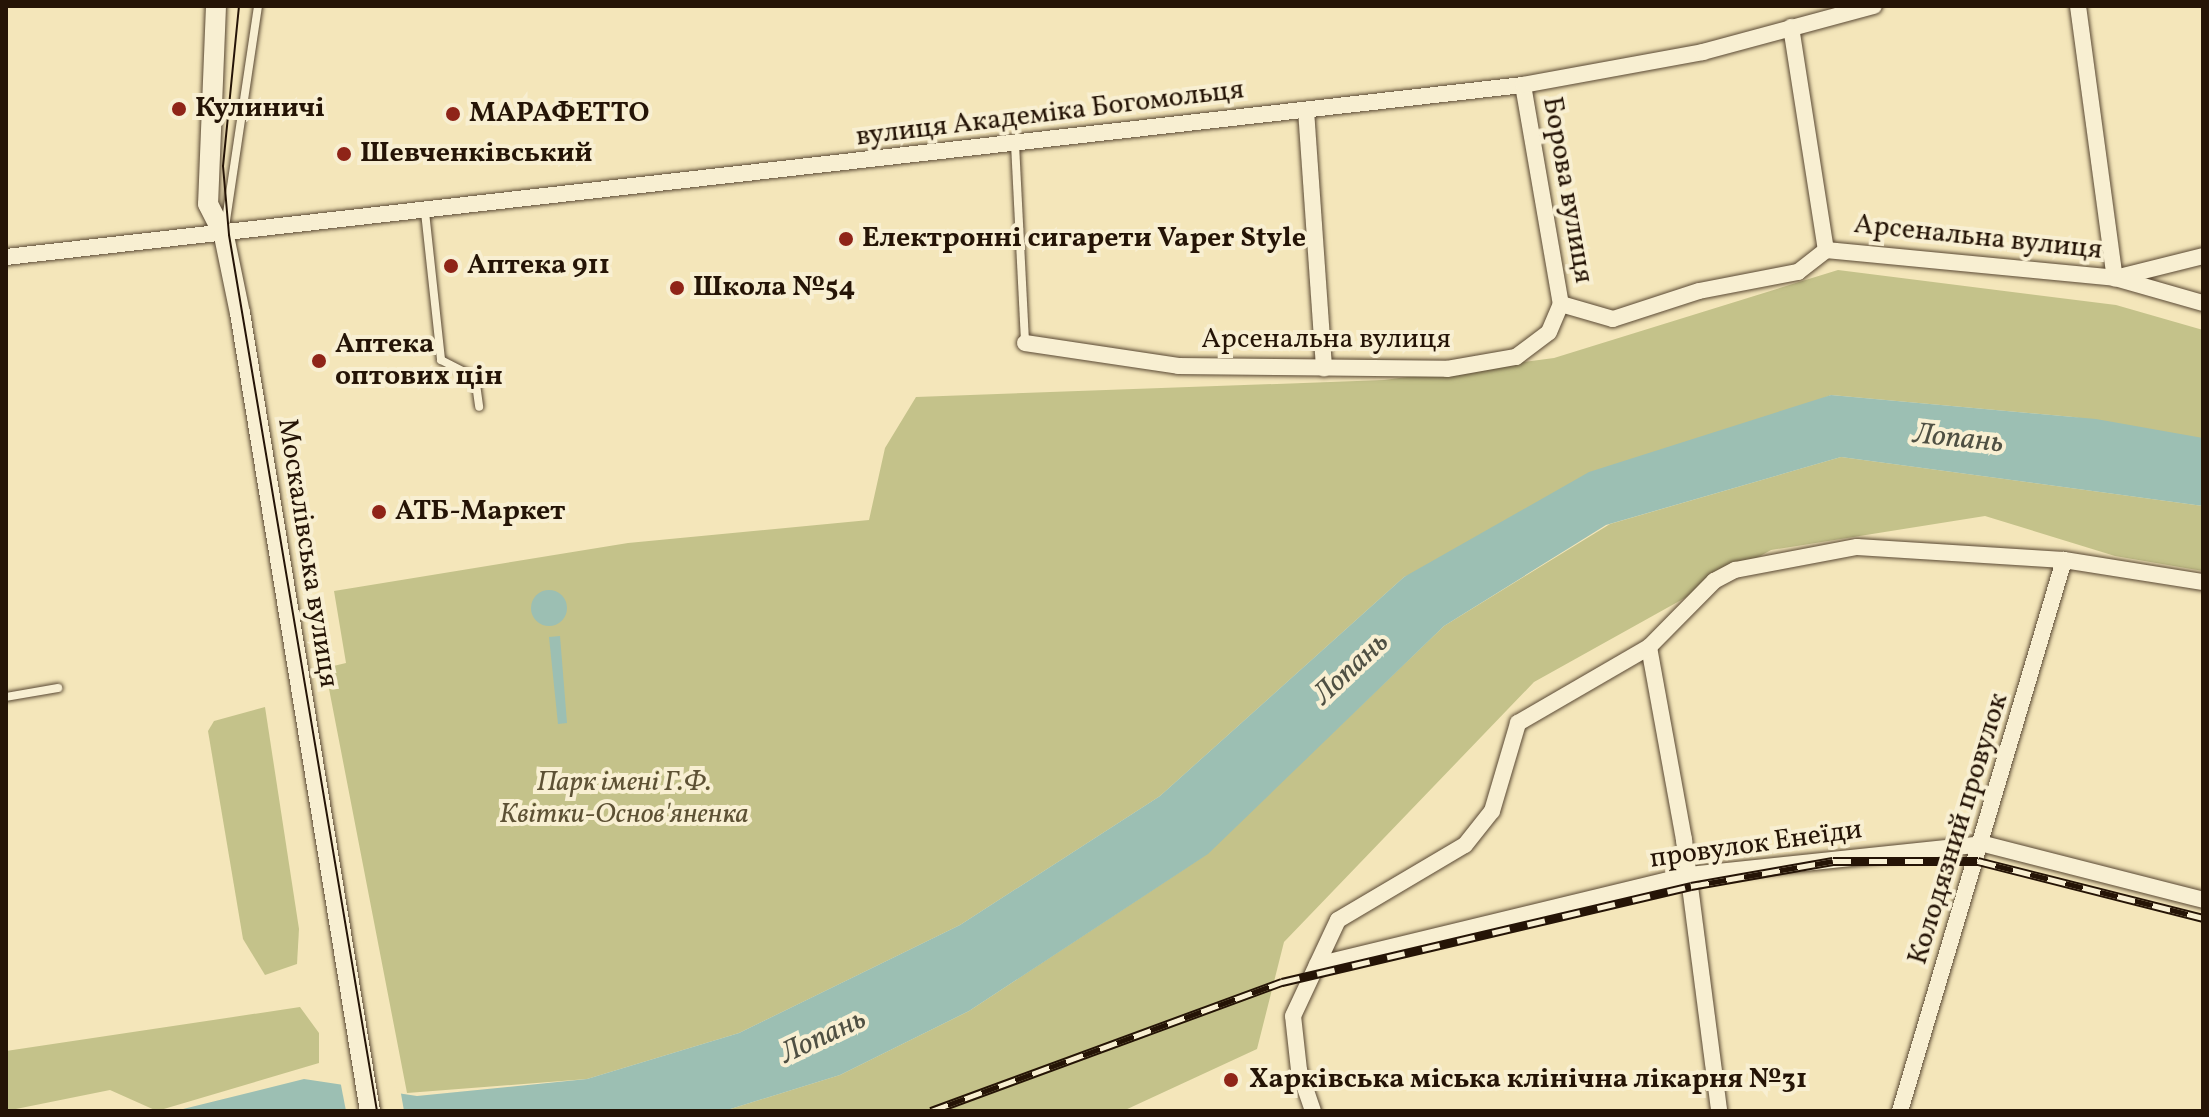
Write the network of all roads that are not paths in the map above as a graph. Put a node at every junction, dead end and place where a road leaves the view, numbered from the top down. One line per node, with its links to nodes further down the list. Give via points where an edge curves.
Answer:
1 (216, 6): 10 (street, Москалівська вулиця, via 208,204)
2 (258, 6): 10 (lane)
3 (1874, 6): 5 (street, вулиця Академіка Богомольця)
4 (2078, 6): 14 (street)
5 (1791, 27): 6 (street, вулиця Академіка Богомольця, via 1703,52); 11 (street)
6 (1523, 85): 7 (street, вулиця Академіка Богомольця); 16 (street, Борова вулиця)
7 (1306, 110): 8 (street, вулиця Академіка Богомольця); 18 (street)
8 (1015, 144): 9 (street, вулиця Академіка Богомольця); 17 (lane)
9 (425, 212): 10 (street, вулиця Академіка Богомольця); 19 (lane, via 441,360 475,377)
10 (224, 236): 13 (street, вулиця Академіка Богомольця); 29 (street, Москалівська вулиця)
11 (1826, 250): 14 (street, Арсенальна вулиця); 16 (street, Арсенальна вулиця, via 1798,272 1699,291 1613,319)
12 (2203, 256): 14 (street, Арсенальна вулиця)
13 (6, 257)
14 (2115, 278): 15 (street)
15 (2203, 303)
16 (1561, 304): 18 (street, Арсенальна вулиця, via 1549,332 1516,357 1447,369)
17 (1025, 343): 18 (street, Арсенальна вулиця, via 1178,366)
18 (1324, 368)
19 (479, 407)
20 (2064, 560): 21 (street); 22 (street, via 1857,547 1816,552 1714,581); 25 (street, Колодязний провулок)
21 (2203, 582)
22 (1649, 647): 26 (street); 28 (street, via 1524,717 1482,829 1338,920)
23 (58, 688): 24 (lane)
24 (6, 697)
25 (1984, 844): 26 (street, провулок Енеїди); 27 (street, провулок Енеїди); 32 (street, Колодязний провулок)
26 (1689, 875): 28 (street, провулок Енеїди); 31 (street)
27 (2203, 900)
28 (1318, 961): 30 (street, via 1293,1016 1299,1070)
29 (370, 1111)
30 (1313, 1111)
31 (1719, 1111)
32 (1900, 1111)

